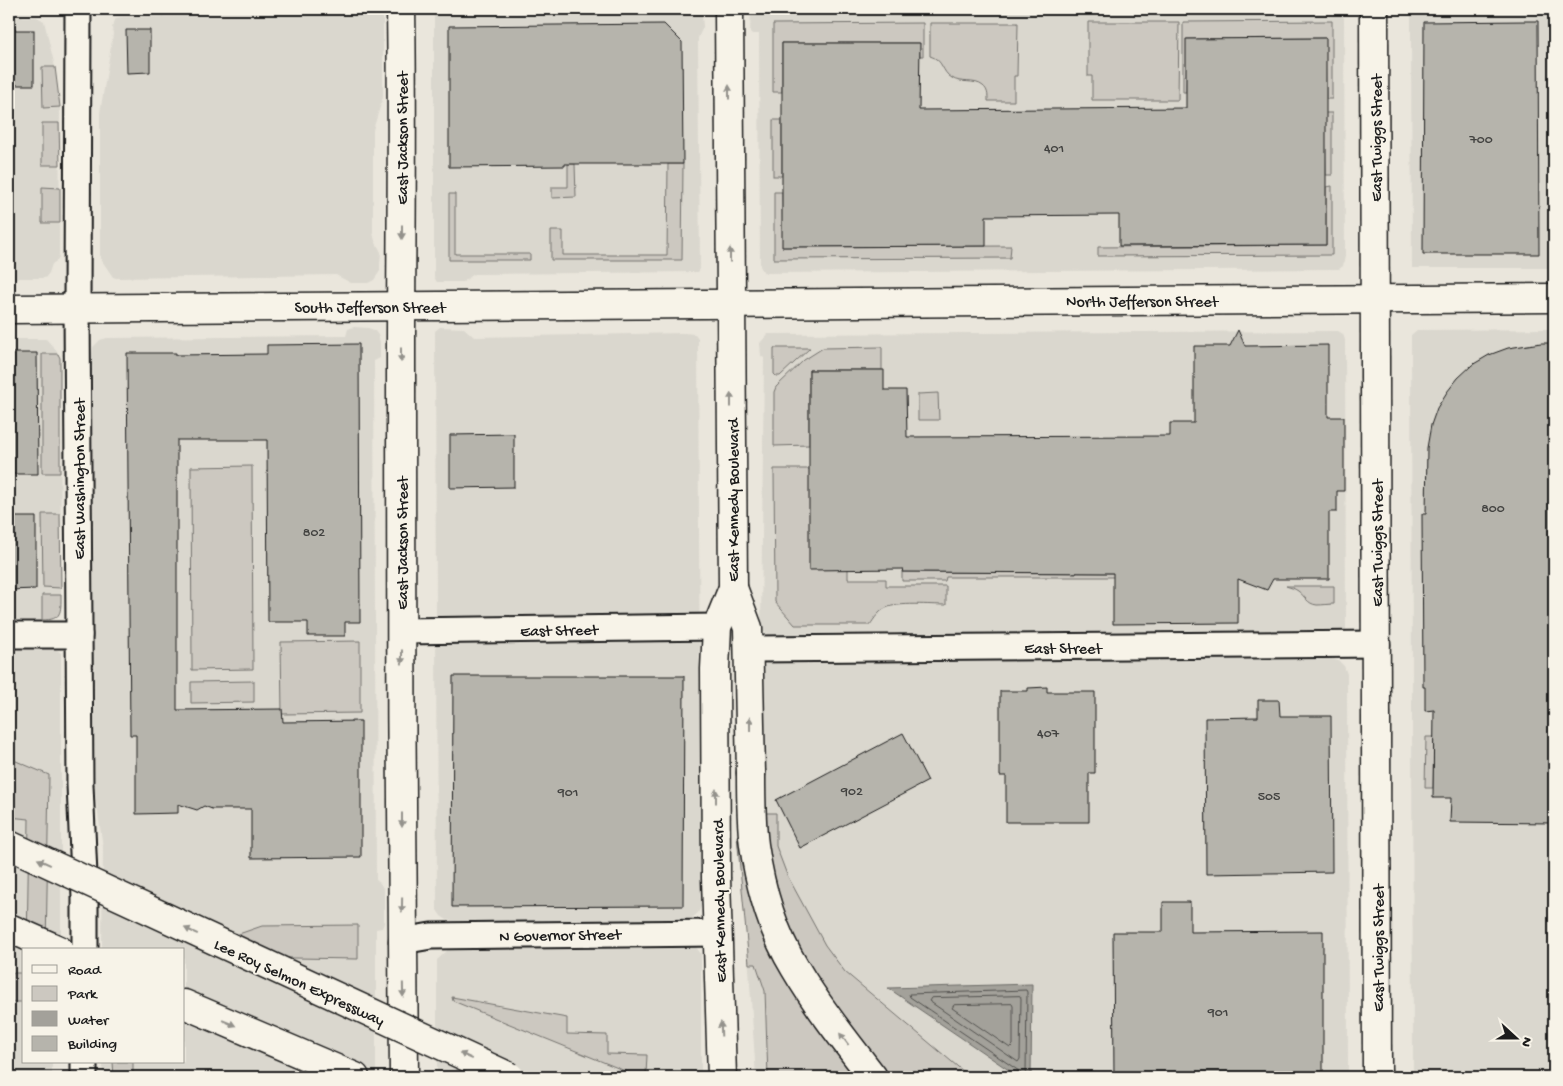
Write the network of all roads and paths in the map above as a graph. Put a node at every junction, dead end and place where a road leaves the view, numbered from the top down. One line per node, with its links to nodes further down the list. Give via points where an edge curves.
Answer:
1 (78, 9): 9 (street, East Washington Street)
2 (400, 9): 8 (main road, East Jackson Street, one-way to 8)
3 (729, 9): 7 (main road, East Kennedy Boulevard, one-way to 3)
4 (1374, 9): 6 (main road, East Twiggs Street)
5 (1554, 298): 6 (main road, North Jefferson Street)
6 (1375, 299): 7 (main road, North Jefferson Street); 16 (main road, East Twiggs Street)
7 (730, 303): 8 (main road, South Jefferson Street); 11 (main road, East Kennedy Boulevard, one-way to 7)
8 (402, 306): 9 (main road, South Jefferson Street); 13 (main road, East Jackson Street, one-way to 13)
9 (77, 308): 10 (main road, South Jefferson Street); 15 (street, East Washington Street)
10 (9, 309)
11 (732, 588): 12 (main road, East Kennedy Boulevard); 17 (main road, via 748,628)
12 (717, 627): 13 (street, East Street); 20 (main road, East Kennedy Boulevard, one-way to 12)
13 (402, 630): 21 (main road, East Jackson Street, one-way to 21)
14 (9, 635): 15 (street)
15 (79, 635): 23 (street, East Washington Street)
16 (1377, 644): 17 (street, East Street); 32 (main road, East Twiggs Street)
17 (749, 649): 31 (main road, one-way to 17, via 822,1011 794,967 772,917 760,877 754,844)
18 (9, 845): 29 (main road, Lee Roy Selmon Expressway, one-way to 18, bridge)
19 (9, 928): 22 (main road)
20 (718, 933): 21 (street, N Governor Street, via 430,936); 30 (main road, East Kennedy Boulevard, one-way to 20)
21 (402, 941): 28 (main road, East Jackson Street, one-way to 28)
22 (54, 948)
23 (84, 948)
24 (185, 1004): 27 (main road, one-way to 27)
25 (84, 1064): 26 (street)
26 (84, 1077)
27 (355, 1077)
28 (404, 1077)
29 (510, 1077)
30 (722, 1077)
31 (873, 1077)
32 (1378, 1077)

